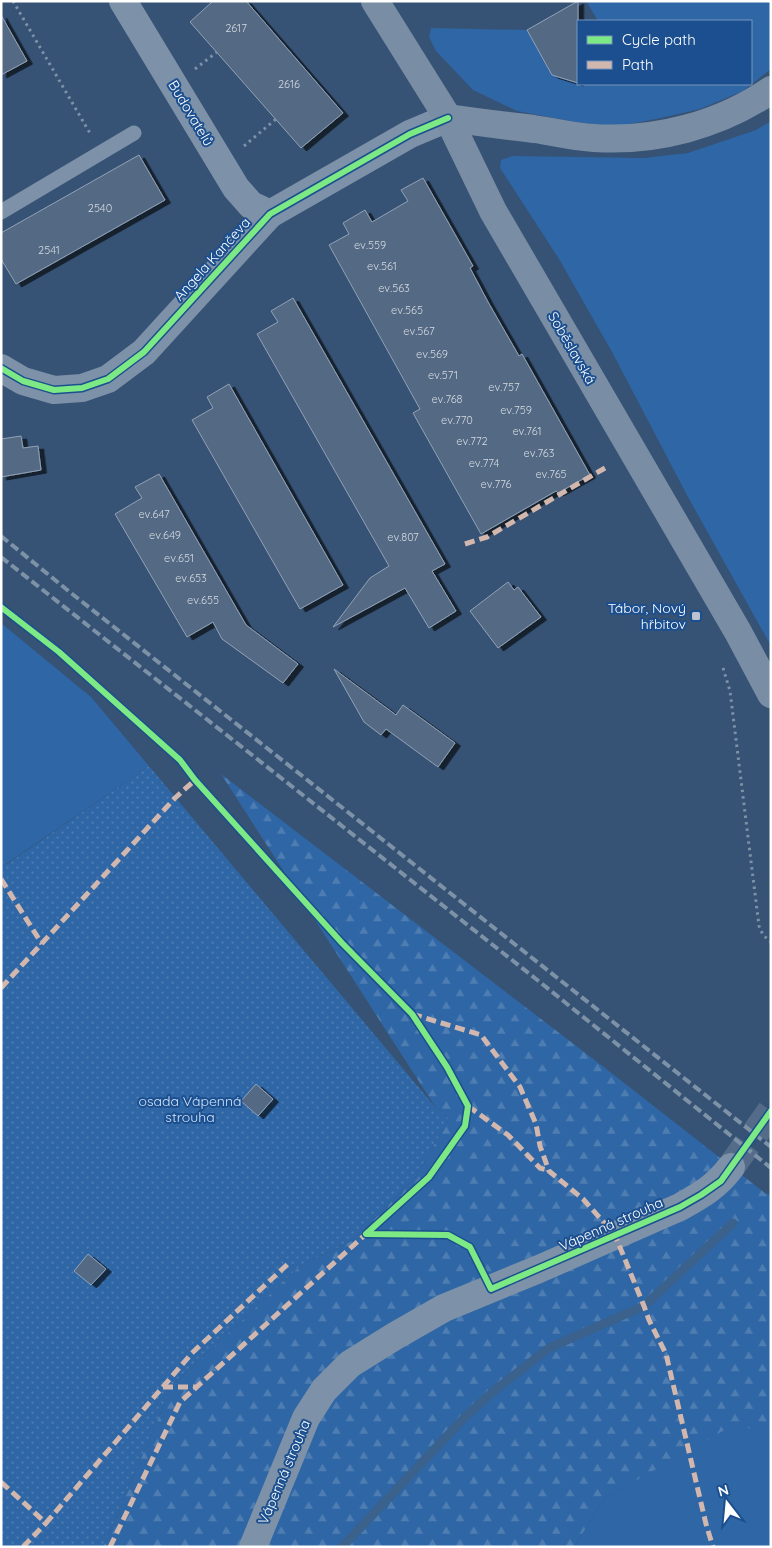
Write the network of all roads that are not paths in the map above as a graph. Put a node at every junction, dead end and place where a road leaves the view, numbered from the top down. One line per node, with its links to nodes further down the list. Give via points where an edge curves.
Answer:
1 (123, 1): 7 (street, Budovatelů, via 236,188 251,205)
2 (376, 1): 4 (main road, Soběslavská)
3 (771, 90): 4 (main road, via 710,122 657,135 628,138 570,136)
4 (448, 118): 7 (street, Angela Kančeva, via 410,134); 9 (main road, Soběslavská, via 493,211)
5 (134, 133): 6 (lane)
6 (1, 212)
7 (270, 214): 8 (street, Angela Kančeva, via 144,352 108,379 82,388 54,390 23,381)
8 (1, 368)
9 (771, 694)
10 (731, 1167): 11 (street, Vápenná strouha, via 720,1181 680,1207 444,1308 350,1364 324,1390 306,1418)
11 (253, 1547)

